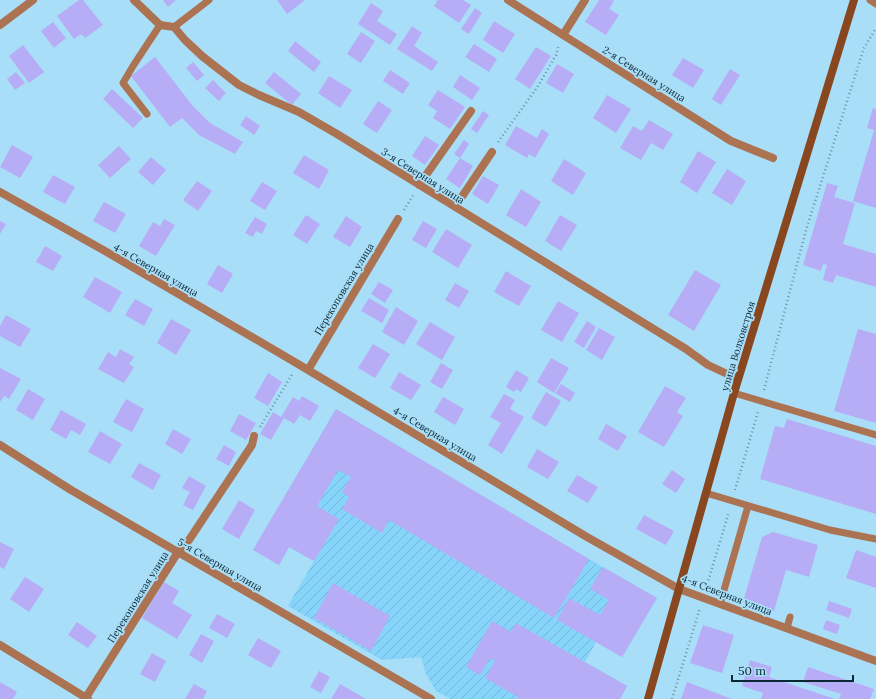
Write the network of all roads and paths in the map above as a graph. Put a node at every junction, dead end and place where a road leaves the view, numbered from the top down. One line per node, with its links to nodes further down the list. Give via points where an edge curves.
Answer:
1 (33, 0): 9 (street)
2 (134, 0): 10 (street)
3 (209, 0): 11 (lane)
4 (508, 0): 13 (street, 2-я Северная улица)
5 (585, 0): 13 (street)
6 (854, 0): 24 (main road, улица Волховстроя)
7 (870, 0): 8 (lane)
8 (876, 4)
9 (0, 25)
10 (160, 25): 11 (street); 15 (lane, via 123,83)
11 (174, 28): 18 (street, 3-я Северная улица, via 202,56 239,85 299,112)
12 (876, 28): 26 (path, via 864,48 806,230)
13 (563, 35): 16 (path, via 556,55 538,86); 17 (street, 2-я Северная улица, via 731,141)
14 (471, 111): 18 (street)
15 (147, 114)
16 (492, 152): 20 (street)
17 (773, 158)
18 (419, 185): 20 (street, 3-я Северная улица); 21 (path)
19 (0, 192): 22 (street, 4-я Северная улица)
20 (455, 207): 24 (street, 3-я Северная улица, via 708,365)
21 (398, 219): 23 (street, Перекоповская улица)
22 (298, 364): 23 (street, 4-я Северная улица); 28 (path)
23 (308, 370): 35 (street, 4-я Северная улица)
24 (738, 379): 25 (main road, улица Волховстроя)
25 (734, 393): 26 (lane); 30 (main road, улица Волховстроя)
26 (761, 401): 27 (lane); 31 (path)
27 (876, 435)
28 (254, 436): 34 (street, Перекоповская улица, via 252,446 190,540)
29 (0, 445): 34 (street, 5-я Северная улица)
30 (706, 493): 31 (lane); 35 (main road, улица Волховстроя)
31 (732, 501): 32 (lane); 36 (path)
32 (748, 506): 33 (lane, via 830,530); 37 (lane)
33 (876, 539)
34 (178, 552): 42 (street, Перекоповская улица); 43 (street, 5-я Северная улица)
35 (679, 589): 36 (street, 4-я Северная улица); 44 (main road, улица Волховстроя)
36 (703, 598): 37 (street, 4-я Северная улица); 45 (path)
37 (720, 604): 39 (street, 4-я Северная улица)
38 (790, 617): 39 (lane)
39 (787, 628): 41 (street, 4-я Северная улица)
40 (0, 645): 42 (street)
41 (876, 661)
42 (86, 699)
43 (431, 699)
44 (648, 699)
45 (672, 699)

